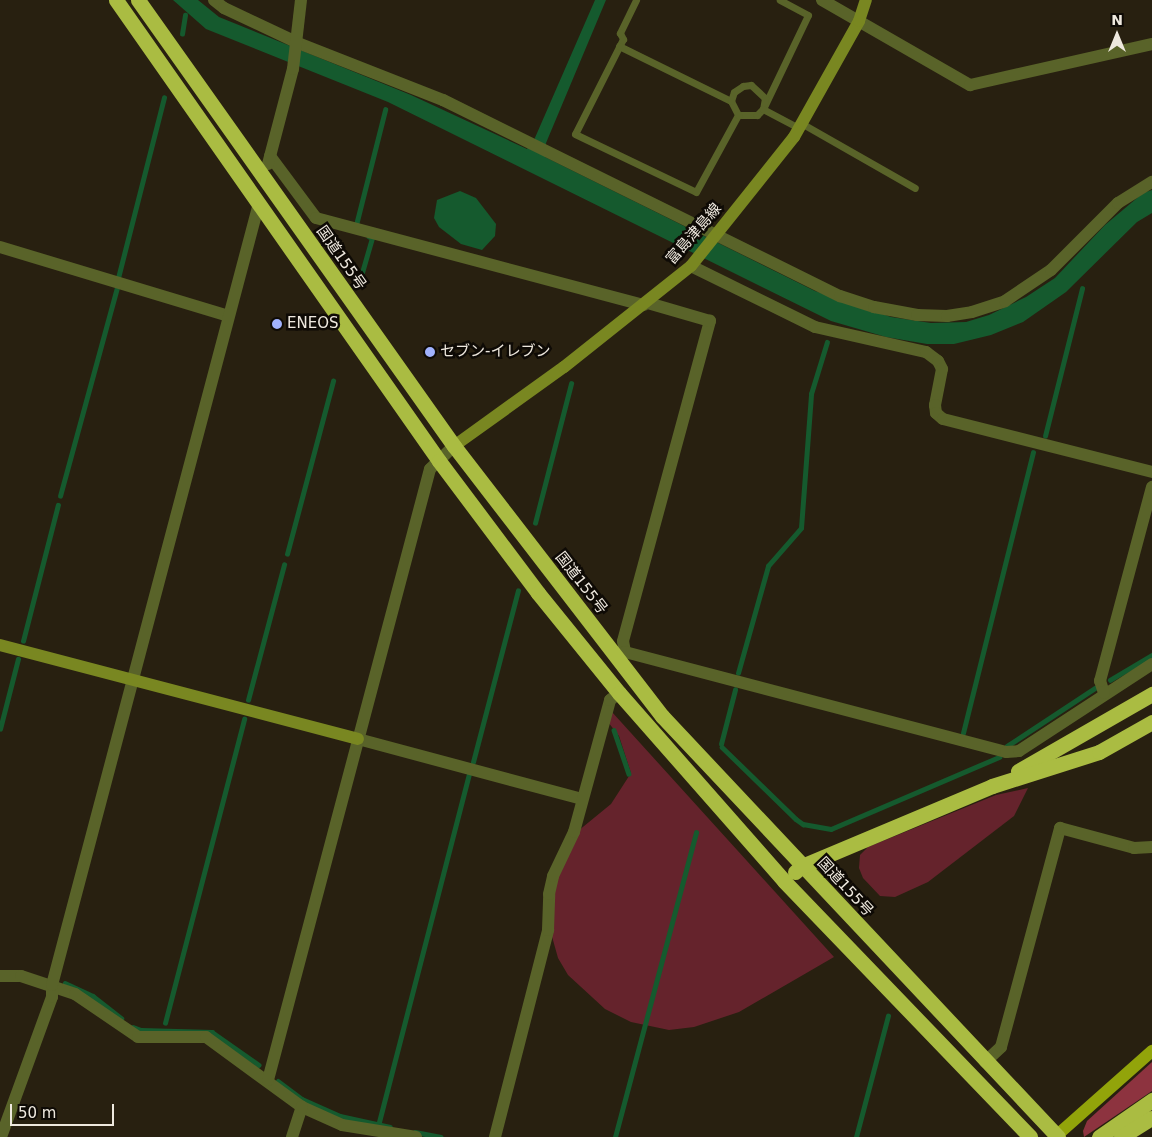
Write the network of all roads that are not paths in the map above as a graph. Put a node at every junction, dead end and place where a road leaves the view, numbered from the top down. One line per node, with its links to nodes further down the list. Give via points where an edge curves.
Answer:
1 (116, 0): 21 (highway)
2 (138, 0): 18 (highway, 国道155号)
3 (214, 0): 10 (street, via 224,8)
4 (301, 0): 10 (street)
5 (636, 0): 12 (lane, via 620,33 623,39)
6 (780, 0): 14 (lane, via 808,15)
7 (822, 0): 9 (street)
8 (866, 0): 9 (main road, 富島津島線)
9 (858, 21): 11 (street, via 970,85); 16 (main road, 富島津島線)
10 (298, 42): 17 (street); 22 (street, via 401,81)
11 (1152, 44)
12 (619, 46): 13 (lane); 15 (lane, via 575,134 696,192)
13 (731, 101): 14 (lane, via 734,92 751,85 765,98); 15 (lane)
14 (763, 109): 15 (lane, via 757,115); 16 (lane)
15 (738, 115)
16 (800, 126): 20 (lane); 22 (main road, 富島津島線)
17 (270, 156): 18 (street); 25 (street, via 316,218)
18 (264, 179): 27 (highway, 国道155号)
19 (1152, 182): 22 (street, via 1118,203 1051,270 1012,297 972,312 947,316 900,312 840,296)
20 (915, 188)
21 (260, 203): 26 (street); 28 (highway)
22 (718, 234): 24 (main road, 富島津島線)
23 (0, 247): 26 (street)
24 (691, 266): 25 (main road, 富島津島線); 29 (street, via 815,327 926,352 938,361 942,369 935,405 936,413 943,419)
25 (646, 304): 27 (main road, 富島津島線); 32 (street, via 710,321)
26 (228, 316): 34 (street)
27 (454, 446): 28 (street); 32 (highway, 国道155号)
28 (439, 461): 35 (highway, via 538,593); 39 (street, via 430,469)
29 (1152, 472)
30 (1152, 487): 36 (street, via 1100,681)
31 (0, 645): 34 (main road)
32 (621, 655): 36 (street, via 1006,752 1019,751); 43 (highway, 国道155号, via 662,716)
33 (1152, 664): 36 (street)
34 (133, 680): 39 (main road); 46 (street)
35 (619, 693): 41 (street, via 610,700); 44 (highway)
36 (1104, 693)
37 (1152, 694): 40 (highway)
38 (1152, 722): 40 (highway, via 1099,752)
39 (358, 739): 41 (street); 49 (street)
40 (992, 786): 43 (highway)
41 (582, 799): 56 (street, via 574,832 553,876 547,908 548,930)
42 (1152, 847): 48 (street, via 1134,848 1060,828 1001,1047)
43 (802, 866): 44 (highway); 48 (highway, 国道155号)
44 (784, 881): 57 (highway)
45 (0, 976): 46 (street, via 21,976)
46 (52, 985): 49 (street, via 84,999 138,1037 206,1037); 53 (street, via 52,997)
47 (1152, 1051): 58 (main road)
48 (986, 1062): 58 (highway, 国道155号)
49 (268, 1080): 51 (street)
50 (1152, 1100): 59 (highway)
51 (302, 1107): 54 (street); 55 (street, via 342,1124)
52 (1152, 1118): 60 (highway)
53 (1, 1137)
54 (292, 1137)
55 (416, 1137)
56 (495, 1137)
57 (1030, 1137)
58 (1057, 1137)
59 (1099, 1137)
60 (1121, 1137)

